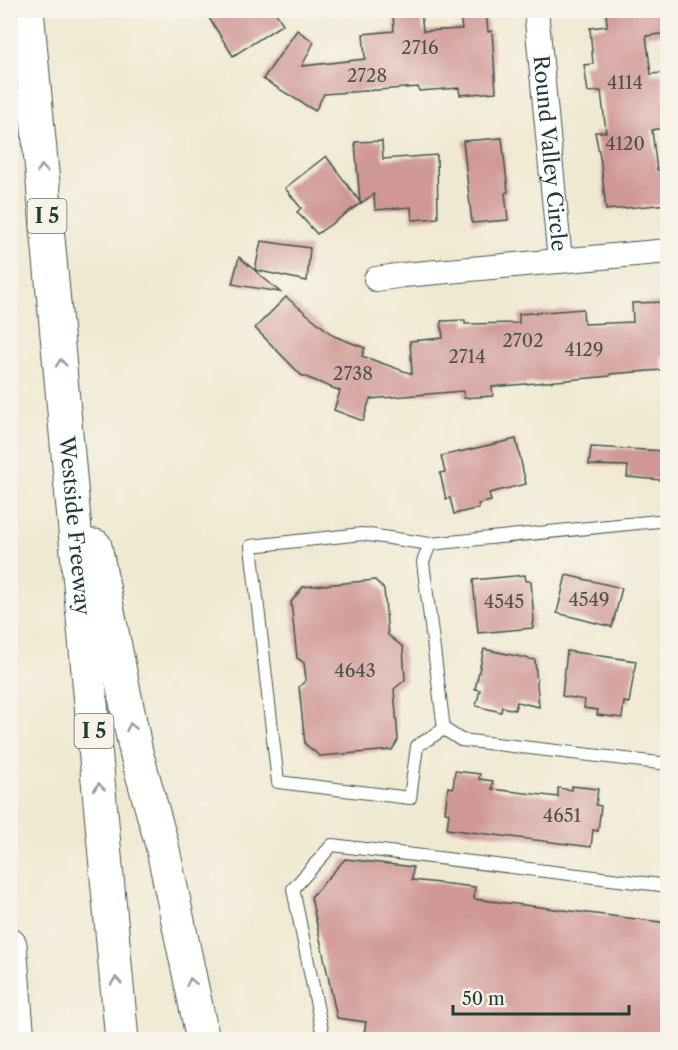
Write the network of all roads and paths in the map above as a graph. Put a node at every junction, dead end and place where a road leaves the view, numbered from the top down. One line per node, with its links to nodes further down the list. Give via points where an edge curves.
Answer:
1 (27, 10): 6 (highway, Westside Freeway / I 5, one-way to 1)
2 (536, 10): 4 (street, Round Valley Circle)
3 (668, 251): 4 (street, Round Valley Circle)
4 (560, 261): 5 (street)
5 (376, 279)
6 (66, 422): 14 (highway, Westside Freeway / I 5, one-way to 6); 15 (highway, one-way to 6, via 162,845 135,752 102,579)
7 (668, 520): 8 (lane)
8 (430, 544): 9 (lane, via 423,562); 9 (lane, via 362,534 251,546 278,782 410,798 417,746)
9 (444, 729): 10 (lane, via 461,740)
10 (668, 764)
11 (668, 886): 16 (lane, via 332,845 293,889)
12 (10, 945): 13 (highway)
13 (18, 1040)
14 (122, 1040)
15 (203, 1040)
16 (324, 1040)

